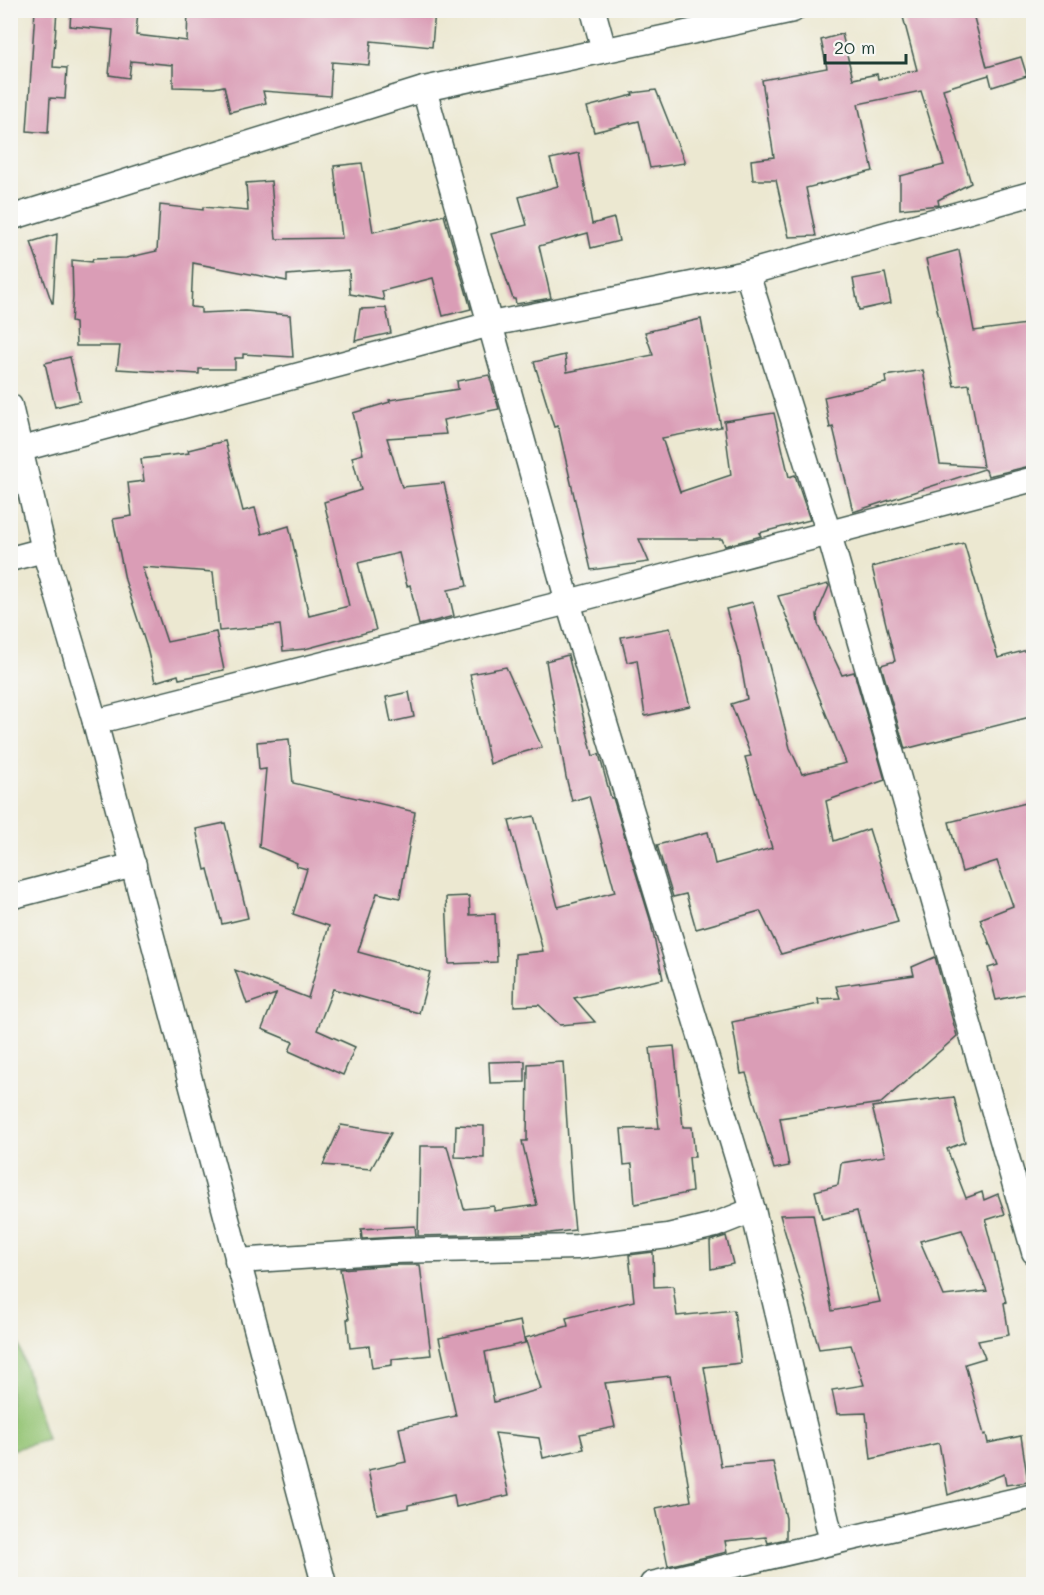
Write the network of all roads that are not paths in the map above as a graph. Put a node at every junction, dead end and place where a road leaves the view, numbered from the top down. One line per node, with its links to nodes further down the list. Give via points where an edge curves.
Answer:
1 (592, 10): 3 (street)
2 (793, 10): 3 (street)
3 (604, 50): 4 (street)
4 (424, 89): 6 (street); 8 (street)
5 (1034, 193): 7 (street)
6 (10, 218)
7 (747, 273): 8 (street); 12 (street)
8 (491, 324): 10 (street); 15 (street)
9 (10, 406): 10 (street)
10 (22, 449): 13 (street)
11 (1034, 479): 12 (street)
12 (829, 534): 15 (street); 20 (street)
13 (44, 550): 14 (street); 16 (street)
14 (10, 560)
15 (568, 602): 16 (street); 19 (street)
16 (95, 722): 17 (street)
17 (134, 865): 18 (street); 21 (street)
18 (10, 897)
19 (753, 1210): 21 (street, via 715,1225 668,1236 577,1247 392,1251); 23 (street)
20 (1034, 1252)
21 (237, 1261): 24 (street)
22 (1034, 1496): 23 (street)
23 (832, 1542): 25 (street)
24 (324, 1584)
25 (652, 1584)

